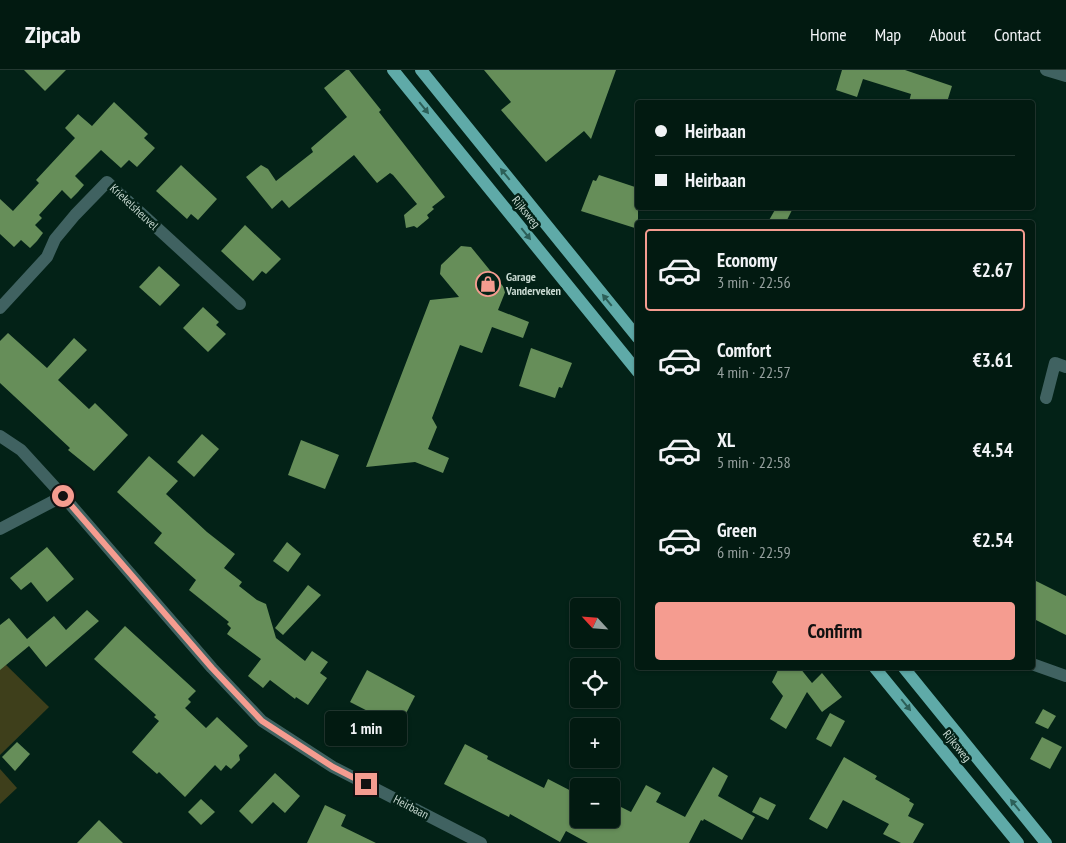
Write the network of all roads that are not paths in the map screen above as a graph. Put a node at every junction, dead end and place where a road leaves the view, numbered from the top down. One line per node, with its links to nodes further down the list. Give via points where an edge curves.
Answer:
1 (393, 70): 9 (main road, Rijksweg, one-way to 9)
2 (421, 70): 7 (main road, Rijksweg, one-way to 2)
3 (1046, 70): 4 (street)
4 (1066, 76)
5 (240, 304): 6 (street, Kriekelsheuvel, via 107,182 75,215 55,239 47,257)
6 (0, 308)
7 (635, 334)
8 (1066, 366): 10 (street, via 1055,363)
9 (635, 368)
10 (1046, 398)
11 (0, 436): 12 (street, Heirbaan, via 21,450)
12 (63, 496): 13 (street); 18 (street, Heirbaan, via 262,721 333,767)
13 (0, 529)
14 (1035, 665): 17 (street)
15 (877, 670): 19 (main road, Rijksweg, one-way to 19)
16 (906, 670): 20 (main road, Rijksweg, one-way to 16)
17 (1066, 676)
18 (481, 843)
19 (1018, 843)
20 (1046, 843)

